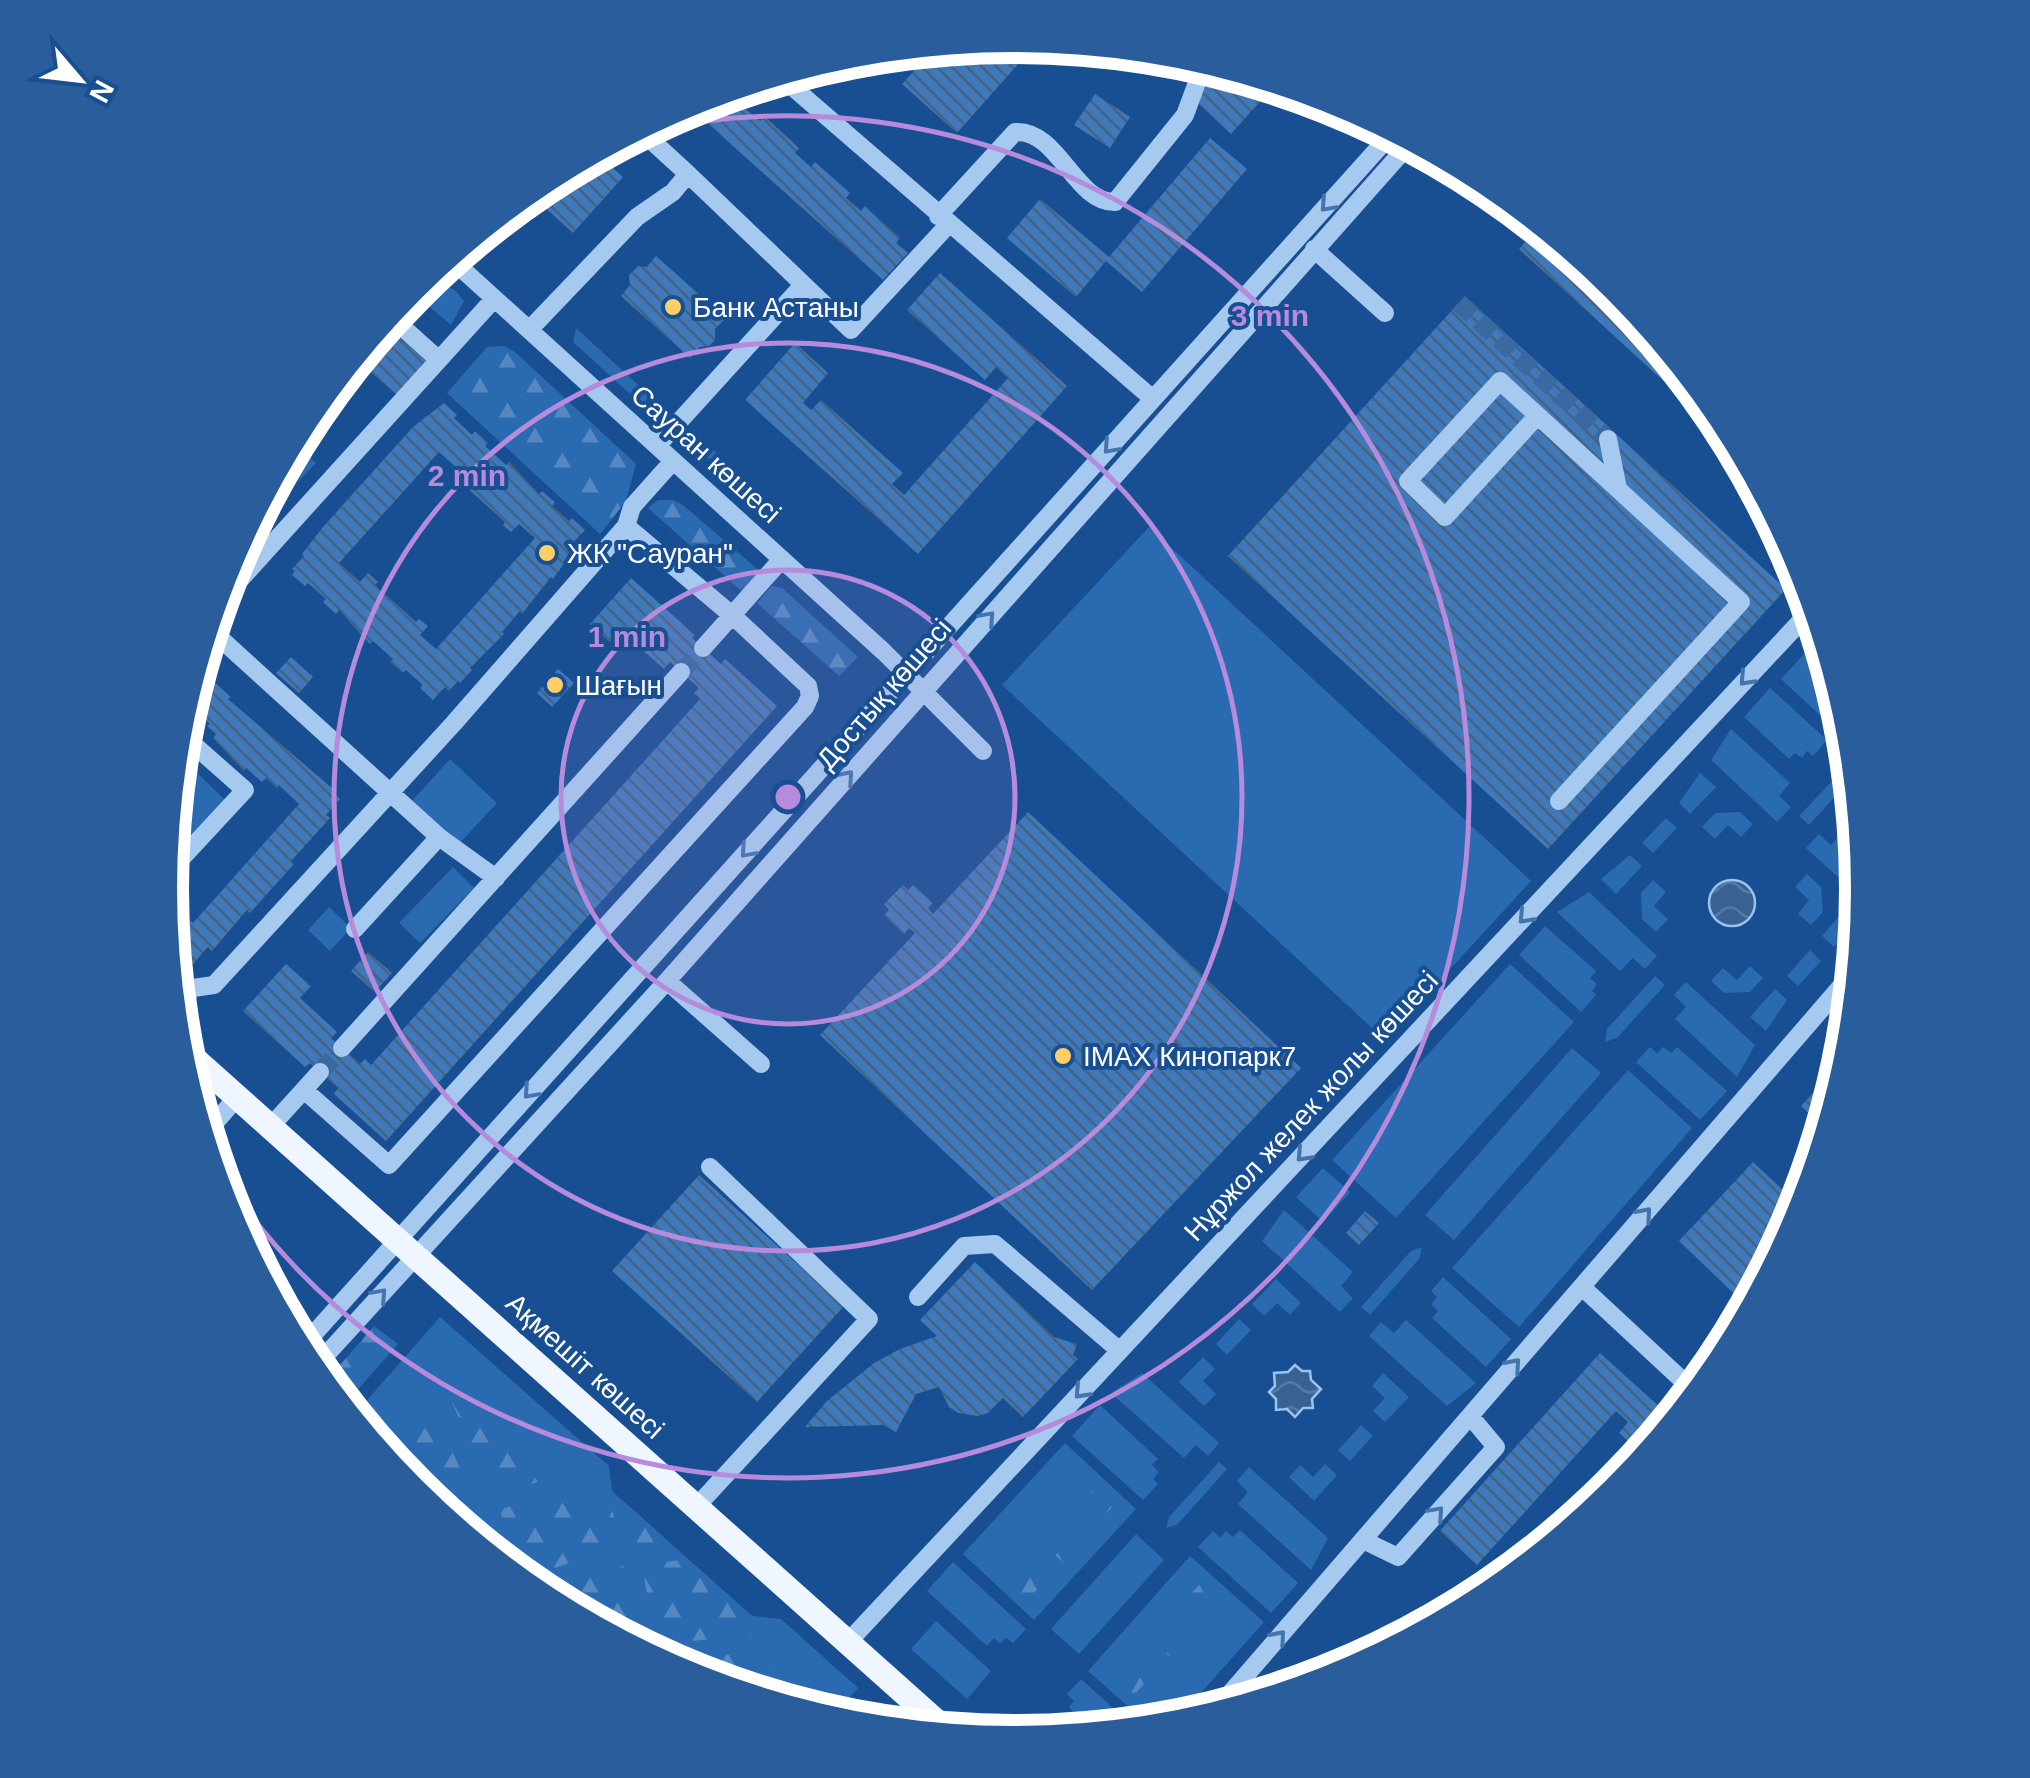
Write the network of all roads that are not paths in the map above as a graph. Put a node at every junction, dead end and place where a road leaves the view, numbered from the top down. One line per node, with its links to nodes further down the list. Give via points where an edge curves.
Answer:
1 (1199, 78): 7 (street, via 1185,115 1114,202 1098,200 1040,140 1015,132)
2 (793, 88): 7 (street)
3 (652, 141): 6 (street)
4 (1383, 143): 16 (street, Достық көшесі, one-way to 16)
5 (1401, 153): 8 (street, Достық көшесі)
6 (688, 174): 10 (street); 14 (street, via 637,216)
7 (943, 220): 10 (street, via 851,330); 16 (street)
8 (1314, 249): 12 (street); 31 (street, Достық көшесі, one-way to 8)
9 (462, 269): 11 (street, Сауран көшесі)
10 (803, 285): 19 (street)
11 (494, 299): 14 (street, Сауран көшесі); 15 (street)
12 (1386, 313)
13 (403, 327): 15 (street)
14 (529, 330): 19 (street, Сауран көшесі)
15 (439, 360): 24 (street)
16 (1154, 399): 30 (street, Достық көшесі, one-way to 30)
17 (1537, 416): 17 (street, via 1500,381 1408,482 1445,516); 21 (street)
18 (1608, 439): 21 (street)
19 (657, 446): 20 (street, Сауран көшесі)
20 (673, 461): 22 (street, via 632,507); 23 (street, Сауран көшесі)
21 (1618, 490): 35 (street, via 1740,602)
22 (626, 526): 25 (street); 34 (street)
23 (782, 559): 25 (street); 30 (street, Сауран көшесі)
24 (246, 573)
25 (732, 616): 28 (street); 47 (street, via 808,686 810,696 792,722 389,1165)
26 (1801, 620): 56 (street, Нұржол желек жолы көшесі, one-way to 56)
27 (222, 641): 34 (street)
28 (703, 648)
29 (681, 672): 38 (street)
30 (906, 674): 31 (street, Сауран көшесі); 52 (street, Достық көшесі, one-way to 52)
31 (923, 691): 33 (street, Сауран көшесі); 40 (street, Достық көшесі, one-way to 31)
32 (196, 747): 37 (street, via 245,790)
33 (983, 752)
34 (390, 793): 36 (street); 42 (street, via 214,985)
35 (1559, 801)
36 (438, 837): 38 (street); 39 (street)
37 (185, 843)
38 (496, 878): 43 (street)
39 (355, 929)
40 (667, 982): 45 (street); 52 (street, Достық көшесі)
41 (1840, 987): 53 (street, one-way to 41)
42 (190, 991)
43 (342, 1048)
44 (202, 1064): 48 (main road, Ақмешіт көшесі)
45 (761, 1064)
46 (320, 1072): 47 (street)
47 (304, 1090): 50 (street)
48 (238, 1096): 49 (street); 50 (main road, Ақмешіт көшесі)
49 (217, 1120)
50 (271, 1126): 52 (main road, Ақмешіт көшесі)
51 (710, 1168): 60 (street, via 869,1319)
52 (407, 1248): 55 (street, Достық көшесі); 57 (street, Достық көшесі, one-way to 52); 60 (main road, Ақмешіт көшесі)
53 (1582, 1287): 58 (street); 59 (street, one-way to 53)
54 (918, 1297): 56 (street, via 964,1246 995,1244)
55 (314, 1335)
56 (1120, 1351): 62 (street, Нұржол желек жолы көшесі, one-way to 62)
57 (325, 1353)
58 (1684, 1382)
59 (1470, 1416): 61 (street); 61 (street, one-way to 59, via 1398,1557 1496,1447)
60 (697, 1506): 62 (main road, Ақмешіт көшесі)
61 (1363, 1540): 63 (street, one-way to 61)
62 (849, 1641): 64 (main road, Ақмешіт көшесі)
63 (1232, 1691)
64 (930, 1716)

